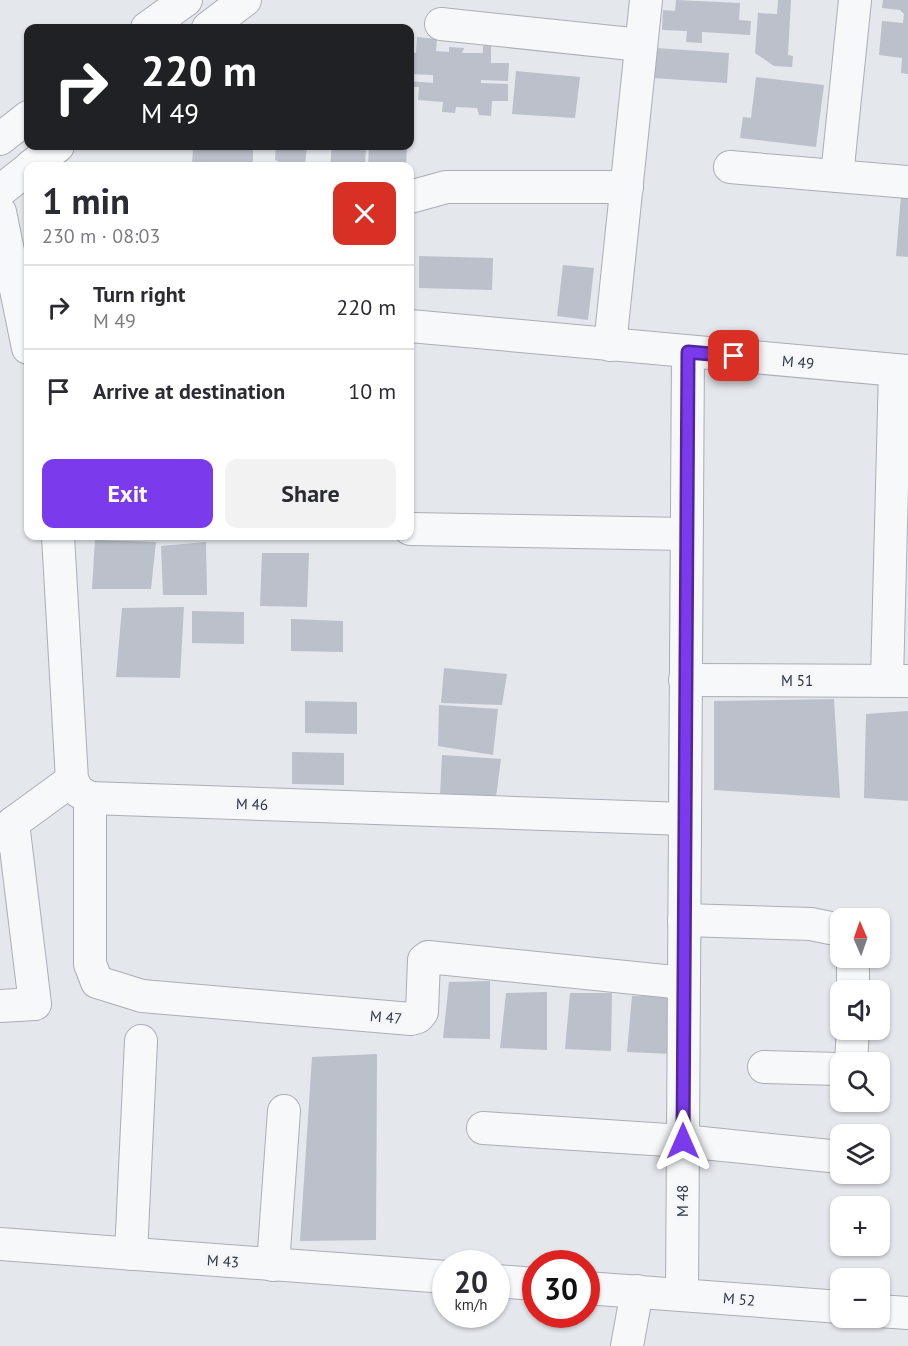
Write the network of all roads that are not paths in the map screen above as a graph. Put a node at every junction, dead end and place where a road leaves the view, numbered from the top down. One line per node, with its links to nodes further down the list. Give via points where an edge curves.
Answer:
1 (186, 0): 5 (street)
2 (245, 0): 6 (street)
3 (646, 0): 8 (street)
4 (855, 0): 15 (street)
5 (153, 24)
6 (213, 24)
7 (441, 24): 8 (street)
8 (641, 45): 17 (street)
9 (24, 120): 10 (street)
10 (0, 139)
11 (53, 150): 12 (street)
12 (38, 162)
13 (730, 167): 15 (street)
14 (24, 173): 18 (street)
15 (837, 176): 16 (street)
16 (908, 183)
17 (627, 187): 20 (street, via 446,187); 24 (street)
18 (0, 192): 19 (street)
19 (24, 194)
20 (414, 196)
21 (0, 212): 23 (street)
22 (414, 326): 24 (street, M 49)
23 (24, 329)
24 (610, 345): 25 (street, M 49)
25 (688, 352): 26 (street, M 49); 28 (street, M 48)
26 (902, 370): 31 (street)
27 (414, 529): 28 (street)
28 (686, 534): 30 (street, M 48)
29 (57, 540): 32 (street)
30 (685, 680): 31 (street, M 51); 33 (street, M 48)
31 (898, 680)
32 (81, 789): 33 (street, M 46); 34 (street); 37 (street, M 47, via 90,964 97,982 142,996 411,1019 422,1012 424,960 428,957)
33 (685, 819): 35 (street, M 48)
34 (6, 829): 38 (street, via 35,1004)
35 (684, 920): 36 (street); 37 (street, M 48)
36 (830, 928)
37 (684, 983): 44 (street, M 48)
38 (0, 1006)
39 (141, 1041): 47 (street)
40 (764, 1066): 41 (street)
41 (830, 1069)
42 (284, 1111): 48 (street)
43 (483, 1128): 44 (street)
44 (683, 1141): 45 (street); 52 (street, M 48)
45 (830, 1155)
46 (0, 1244): 47 (street, M 43)
47 (130, 1254): 48 (street, M 43)
48 (273, 1265): 49 (street, M 43)
49 (432, 1276)
50 (600, 1289): 51 (street)
51 (637, 1291): 52 (street, M 52); 56 (street)
52 (682, 1295): 53 (street, M 52)
53 (830, 1306)
54 (890, 1312): 55 (street)
55 (908, 1313)
56 (627, 1346)

